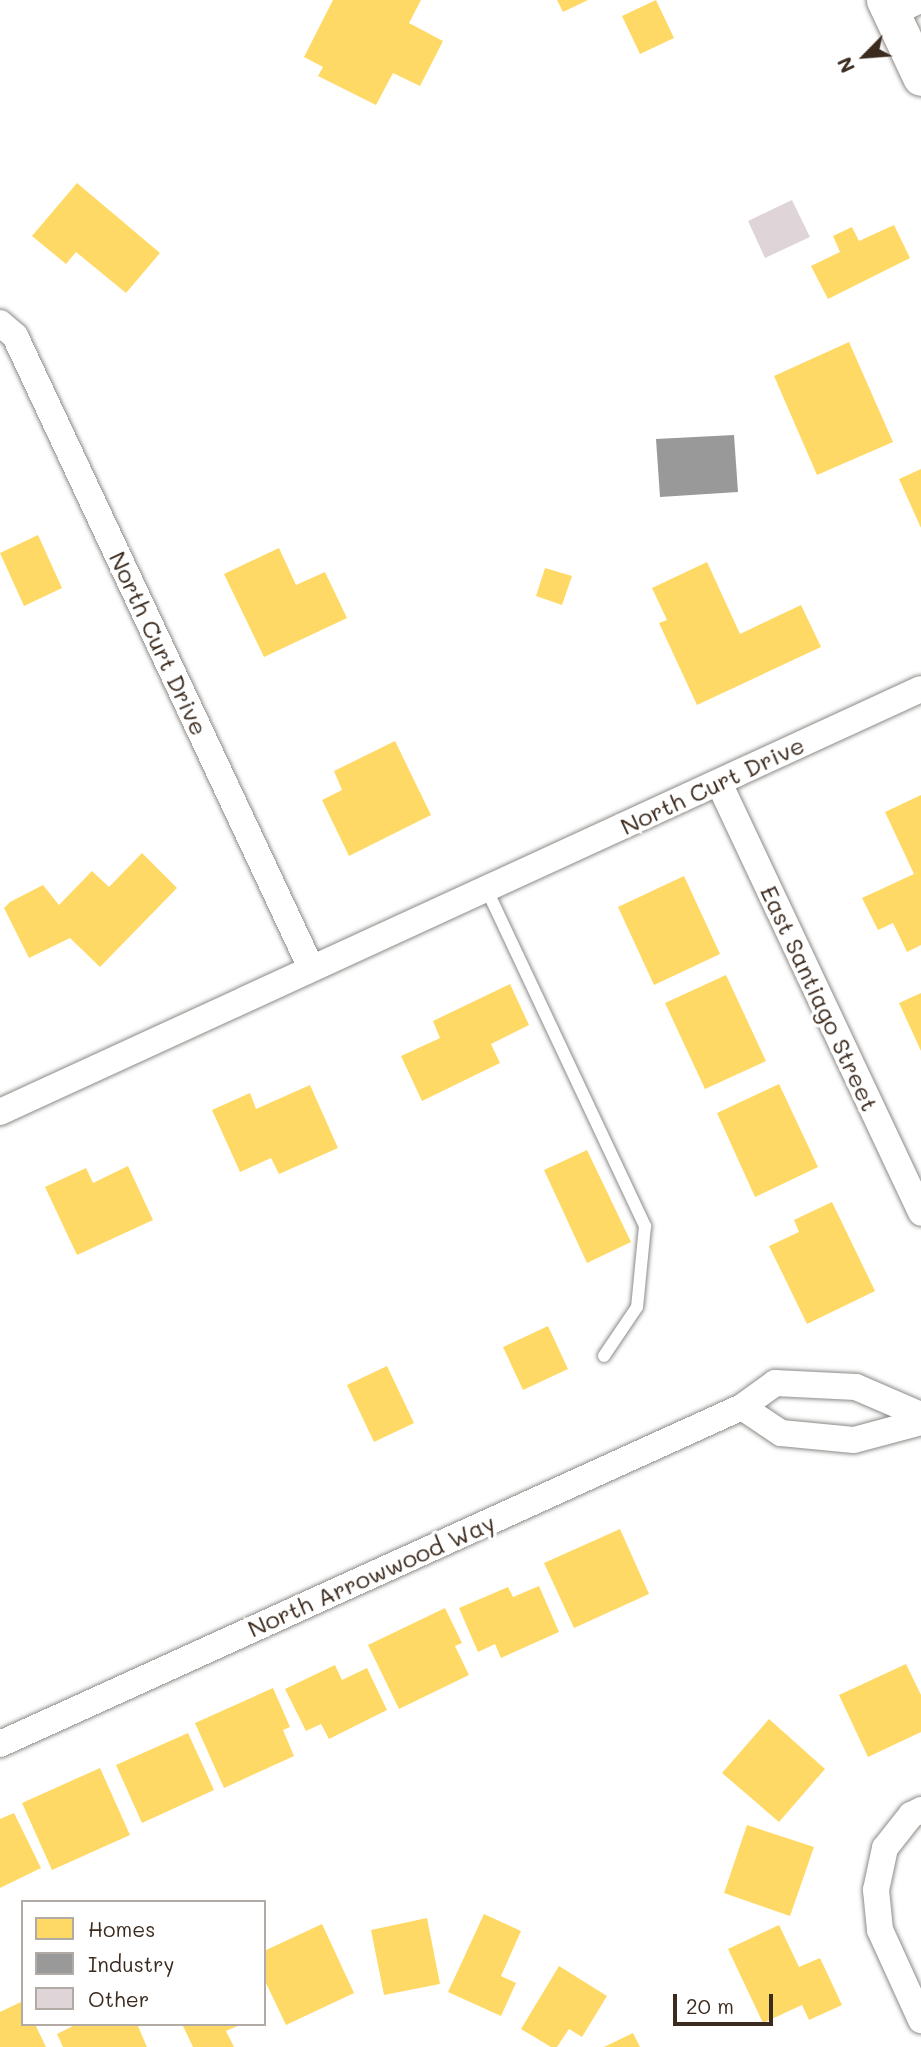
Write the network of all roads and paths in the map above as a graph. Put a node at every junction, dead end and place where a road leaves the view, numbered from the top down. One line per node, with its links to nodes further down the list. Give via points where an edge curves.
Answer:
1 (899, 5): 2 (main road)
2 (921, 76)
3 (0, 323): 7 (street, North Curt Drive, via 15,336)
4 (921, 689): 5 (street, North Curt Drive)
5 (719, 783): 6 (street, North Curt Drive); 9 (street, East Santiago Street)
6 (486, 888): 7 (street, North Curt Drive); 11 (lane, via 645,1226 637,1307)
7 (311, 968): 8 (street, North Curt Drive)
8 (0, 1111)
9 (915, 1183): 10 (street, East Santiago Street)
10 (921, 1213)
11 (604, 1356)
12 (741, 1407): 13 (street, North Arrowwood Way, via 775,1383 856,1387); 14 (street, via 781,1433 855,1440); 15 (street, North Arrowwood Way)
13 (921, 1415)
14 (921, 1422)
15 (0, 1744)
16 (921, 1810): 17 (street, via 911,1815 885,1849 876,1890 880,1930)
17 (921, 2020)

